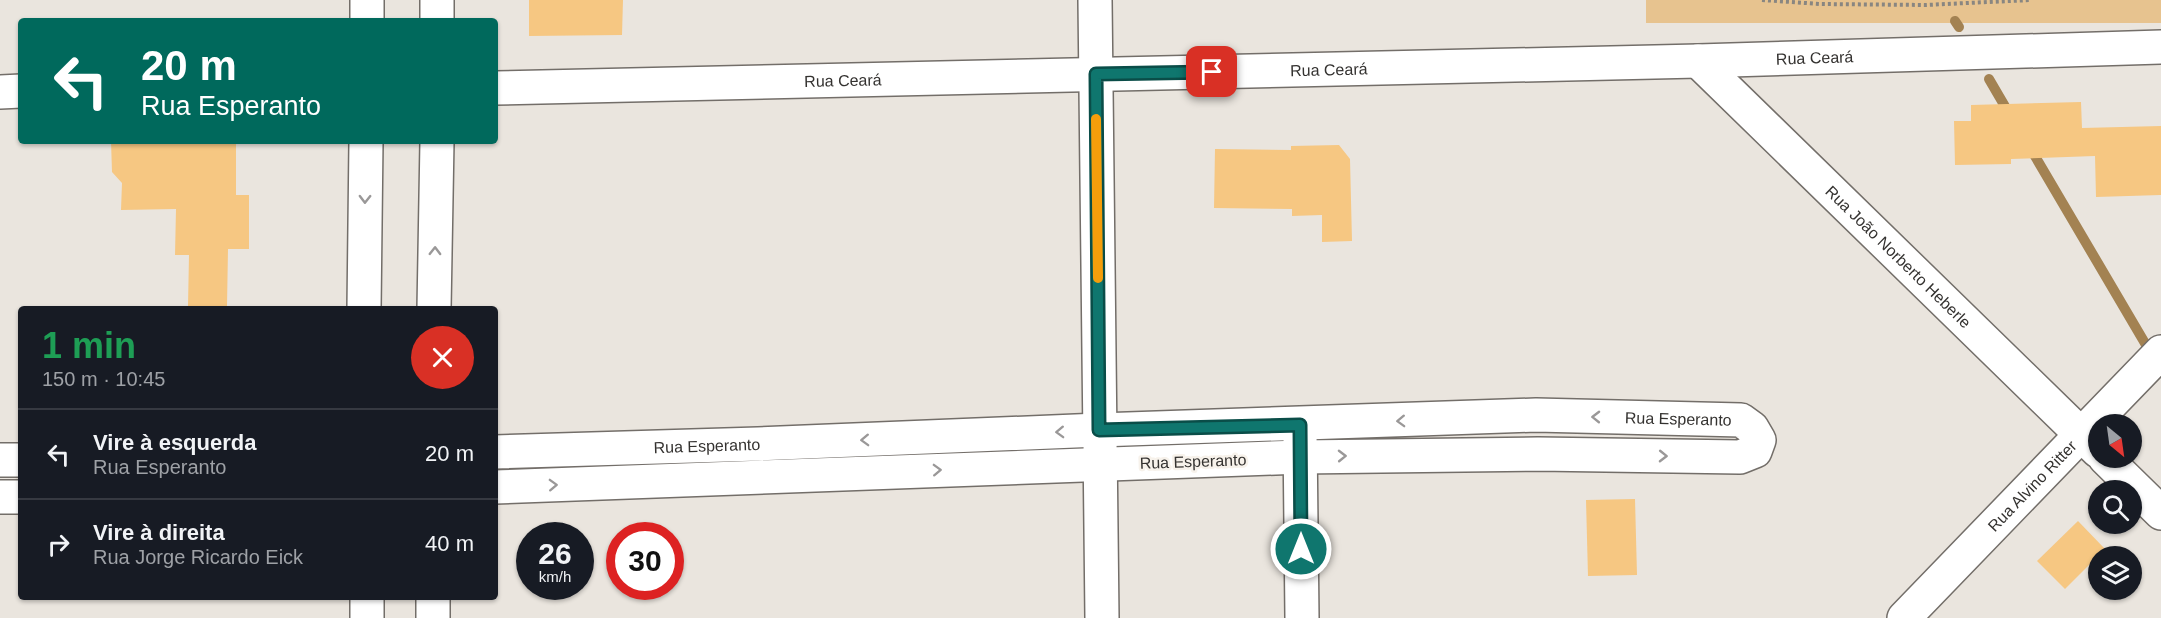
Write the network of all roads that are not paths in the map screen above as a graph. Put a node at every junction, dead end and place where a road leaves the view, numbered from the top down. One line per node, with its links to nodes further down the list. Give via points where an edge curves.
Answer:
1 (367, 0): 4 (street)
2 (437, 0): 5 (street)
3 (1095, 0): 8 (street)
4 (367, 18)
5 (437, 18)
6 (2161, 47): 7 (street, Rua Ceará)
7 (1698, 61): 8 (street, Rua Ceará); 21 (street, Rua João Norberto Heberle)
8 (1096, 74): 9 (street, Rua Ceará); 20 (street)
9 (498, 88)
10 (0, 92): 11 (street)
11 (18, 92)
12 (366, 144): 14 (street, one-way to 14)
13 (437, 144): 15 (street, one-way to 13)
14 (364, 306)
15 (434, 306)
16 (2161, 352): 17 (street, Rua Alvino Ritter)
17 (2113, 414)
18 (1536, 415): 19 (street, Rua Esperanto, one-way to 19); 25 (street); 25 (street, Rua Esperanto, one-way to 18, via 1740,457 1755,451 1759,440 1742,420)
19 (1300, 425): 20 (street, Rua Esperanto); 26 (street)
20 (1099, 430): 22 (street, Rua Esperanto, one-way to 22); 29 (street)
21 (2088, 441)
22 (758, 444): 24 (street, Rua Esperanto); 31 (street)
23 (2088, 445): 42 (street, Rua Alvino Ritter)
24 (498, 452)
25 (1538, 454): 26 (street, Rua Esperanto, one-way to 25)
26 (1300, 457): 29 (street, Rua Esperanto); 41 (street)
27 (0, 460): 28 (street)
28 (18, 460)
29 (1100, 464): 31 (street, Rua Esperanto, one-way to 29); 40 (street)
30 (2115, 468): 35 (street)
31 (760, 477): 32 (street, Rua Esperanto, one-way to 31)
32 (498, 487)
33 (18, 496): 34 (street)
34 (0, 497)
35 (2161, 513)
36 (367, 600): 38 (street)
37 (433, 600): 39 (street)
38 (367, 618)
39 (434, 618)
40 (1102, 618)
41 (1302, 618)
42 (1905, 618)

